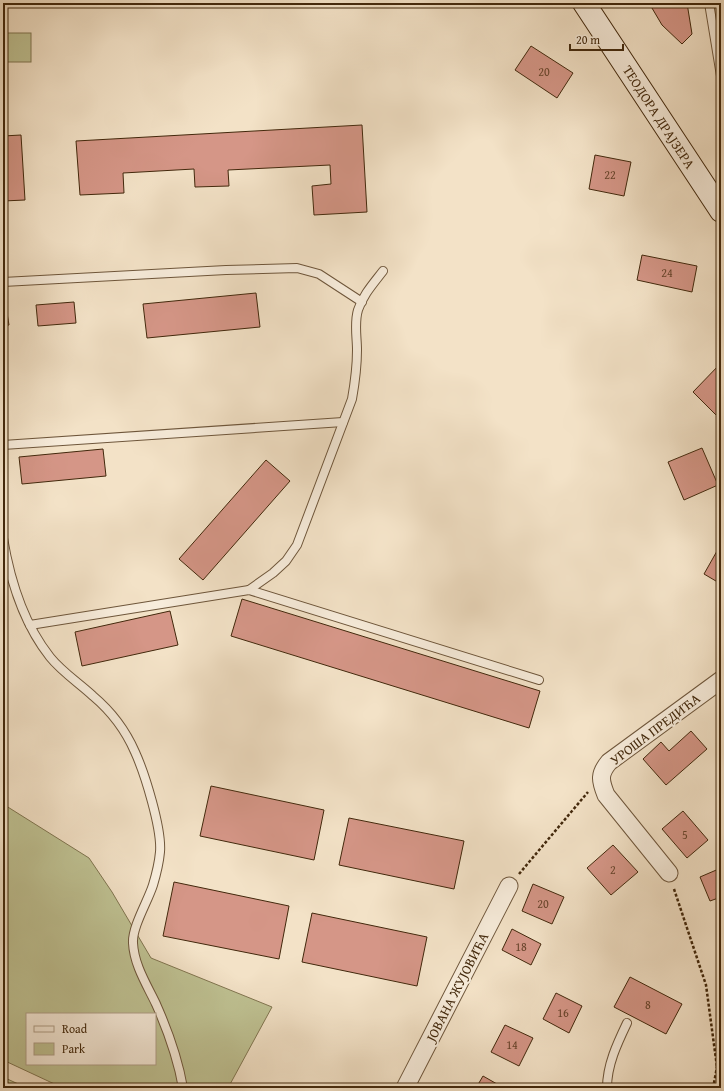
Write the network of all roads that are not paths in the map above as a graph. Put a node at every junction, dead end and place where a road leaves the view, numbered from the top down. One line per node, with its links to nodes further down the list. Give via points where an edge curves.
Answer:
1 (584, 3): 4 (main road, ТЕОДОРА ДРАЈЗЕРА)
2 (709, 3): 3 (lane)
3 (721, 76)
4 (721, 211)
5 (383, 271): 7 (lane, via 365,294)
6 (3, 282): 7 (lane, via 297,268 318,274)
7 (362, 302): 8 (lane, via 356,325 356,373 352,399)
8 (343, 422): 9 (lane); 11 (lane, via 297,545 286,561)
9 (3, 444)
10 (3, 538): 12 (lane, via 15,590)
11 (250, 590): 12 (lane); 13 (lane)
12 (30, 625): 18 (lane, via 50,657 117,719 136,752 158,825 160,852 153,885 133,942 139,967 167,1029)
13 (538, 680)
14 (721, 680): 15 (street, УРОША ПРЕДИЋА, via 610,762 601,776 606,795)
15 (669, 873)
16 (509, 886): 19 (street, ЈОВАНА ЖУЈОВИЋА)
17 (627, 1023): 20 (lane, via 613,1053)
18 (183, 1088)
19 (405, 1088)
20 (607, 1088)

